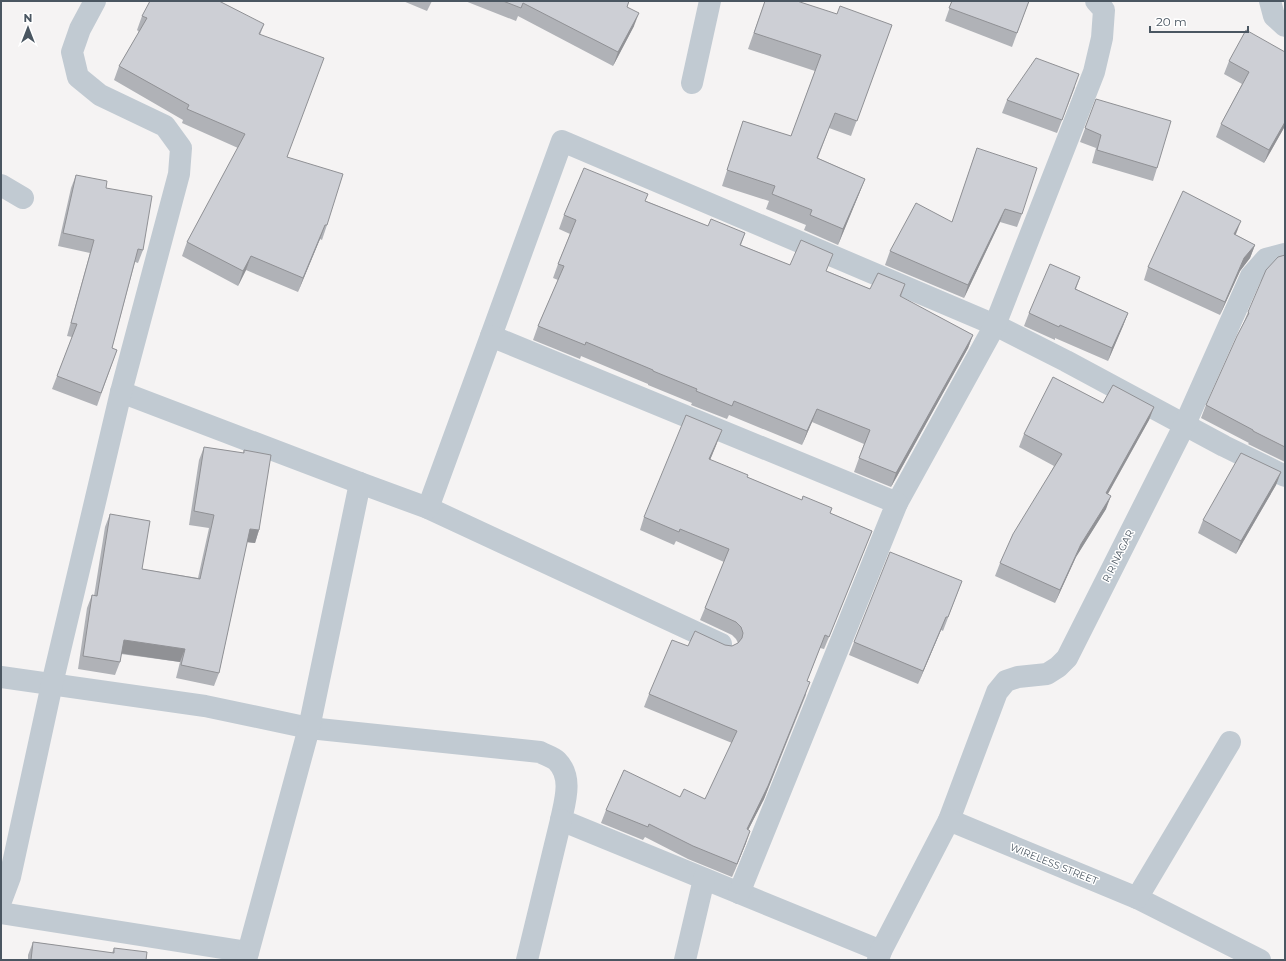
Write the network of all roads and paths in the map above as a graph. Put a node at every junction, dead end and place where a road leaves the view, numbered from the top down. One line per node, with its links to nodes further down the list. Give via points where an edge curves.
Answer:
1 (95, 1): 12 (street, via 80,29 72,52 78,77 100,95 165,126 181,148 179,174)
2 (710, 1): 6 (street)
3 (1096, 1): 10 (street, via 1104,10 1102,38 1094,72)
4 (1270, 1): 5 (street, via 1274,16)
5 (1285, 26)
6 (692, 83)
7 (1, 185): 8 (street)
8 (23, 198)
9 (1276, 256): 13 (street, R R NAGAR, via 1251,276)
10 (995, 325): 11 (street, via 562,141); 13 (street); 16 (street)
11 (491, 336): 16 (street); 17 (street)
12 (121, 392): 15 (street); 20 (street)
13 (1185, 424): 14 (street); 24 (street, R R NAGAR, via 1067,658 1047,674 1018,677 1006,682 997,692)
14 (1285, 476)
15 (360, 483): 17 (street); 21 (street)
16 (897, 503): 26 (street)
17 (428, 508): 18 (street)
18 (726, 646)
19 (1, 677): 20 (street)
20 (52, 684): 21 (street, via 205,706); 28 (street, via 10,877)
21 (309, 728): 23 (street, via 540,752 556,760 565,773 567,789); 30 (street)
22 (1230, 742): 27 (street)
23 (561, 820): 25 (street); 32 (street)
24 (949, 820): 27 (street, WIRELESS STREET); 31 (street)
25 (704, 879): 26 (street); 33 (street)
26 (739, 893): 31 (street)
27 (1137, 898): 34 (street, WIRELESS STREET)
28 (1, 900)
29 (1, 913): 30 (street)
30 (247, 956)
31 (880, 956)
32 (527, 960)
33 (685, 960)
34 (1260, 960)

